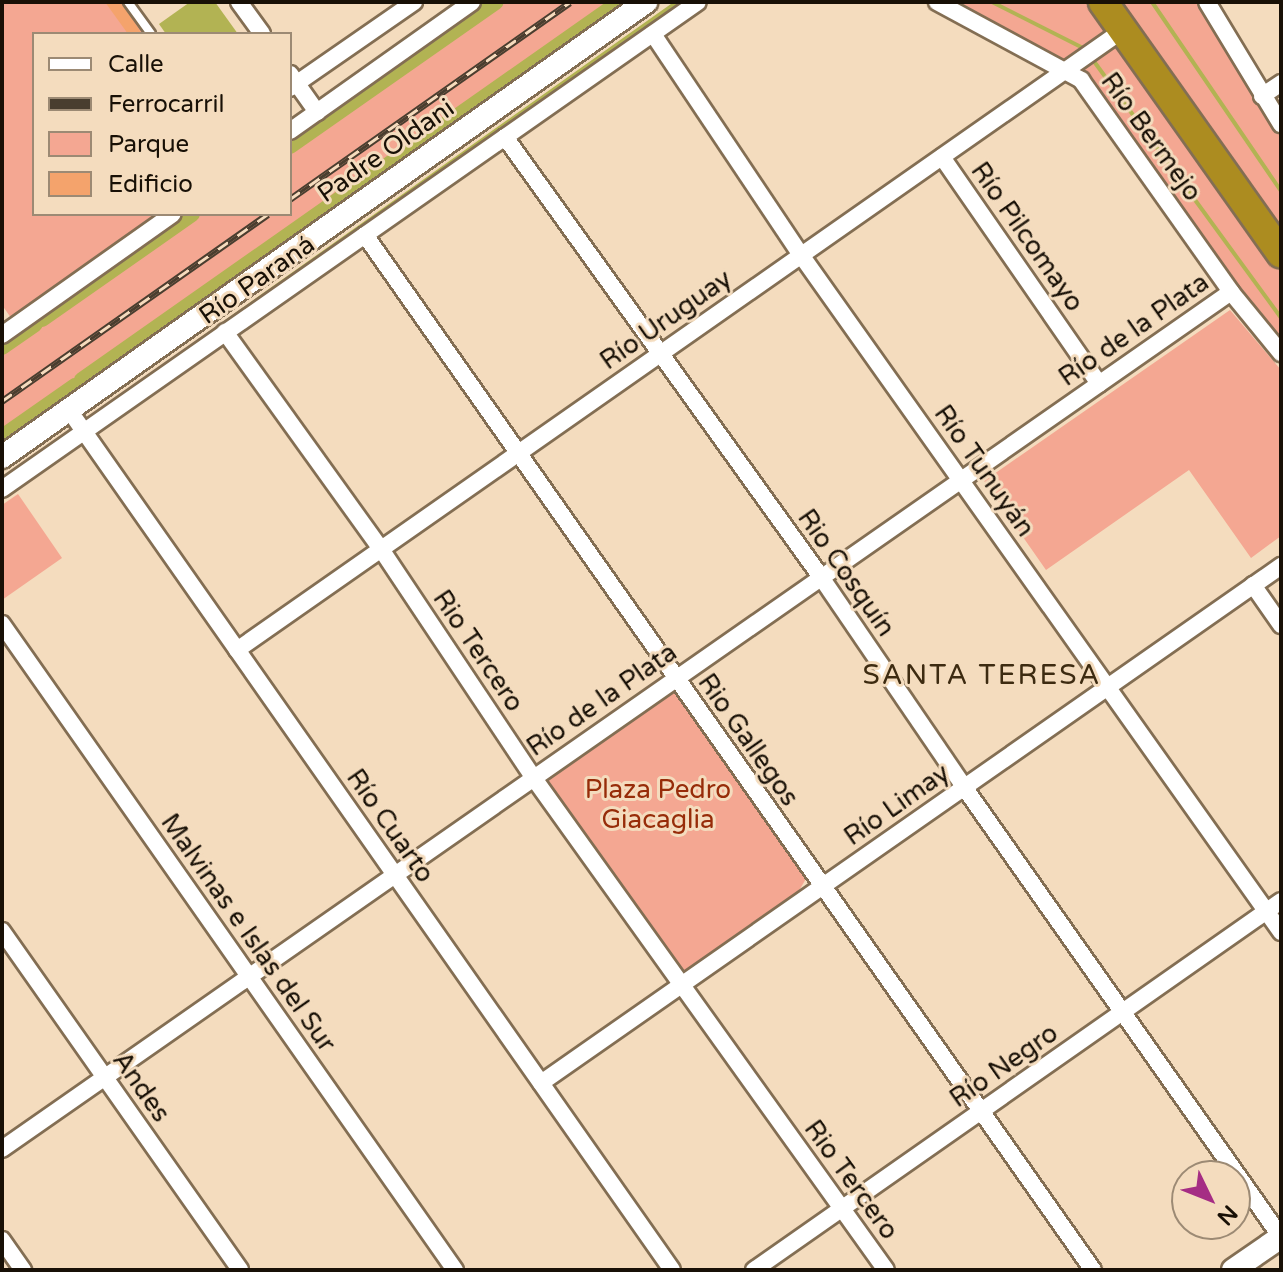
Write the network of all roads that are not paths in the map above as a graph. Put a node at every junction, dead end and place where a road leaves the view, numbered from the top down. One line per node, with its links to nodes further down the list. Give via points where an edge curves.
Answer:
1 (128, 2): 11 (lane)
2 (239, 2): 12 (street)
3 (414, 2): 15 (street)
4 (472, 2): 18 (street)
5 (646, 2): 33 (main road, Padre Oldani)
6 (698, 2): 13 (street, Río Paraná)
7 (937, 2): 14 (street, Río Bermejo)
8 (1103, 2): 10 (highway)
9 (1207, 2): 17 (street)
10 (1123, 30): 14 (street, Río Uruguay); 25 (highway)
11 (150, 32)
12 (261, 32)
13 (653, 34): 21 (street, Río Paraná); 26 (street, Río Tunuyán)
14 (1065, 70): 22 (street, Río Uruguay); 27 (street, Río Bermejo, via 1081,80)
15 (292, 82): 18 (street)
16 (1281, 83): 17 (street)
17 (1271, 100): 19 (street)
18 (317, 112): 20 (street)
19 (1281, 124)
20 (292, 130)
21 (505, 137): 24 (street, Río Paraná); 30 (street, Rio Cosquín)
22 (942, 157): 26 (street, Río Uruguay); 32 (street, Río Pilcomayo)
23 (170, 216): 29 (street)
24 (365, 235): 28 (street, Río Paraná); 35 (street, Rio Gallegos)
25 (1281, 253)
26 (801, 255): 30 (street, Río Uruguay); 37 (street, Río Tunuyán)
27 (1231, 292): 31 (street, Río Bermejo); 32 (street, Río de la Plata)
28 (225, 332): 34 (street, Río Paraná); 39 (street, Rio Tercero)
29 (2, 335)
30 (661, 353): 35 (street, Río Uruguay); 41 (street, Rio Cosquín)
31 (1281, 353)
32 (1099, 384): 37 (street, Río de la Plata)
33 (69, 410): 34 (street, Río Cuarto); 36 (main road, Padre Oldani)
34 (84, 431): 38 (street, Río Paraná); 45 (street, Río Cuarto)
35 (518, 453): 39 (street, Río Uruguay); 46 (street, Rio Gallegos)
36 (2, 457)
37 (961, 480): 41 (street, Río de la Plata); 47 (street, Río Tunuyán)
38 (2, 489)
39 (381, 549): 45 (street, Río Uruguay); 48 (street, Rio Tercero)
40 (1281, 566): 42 (street, Río Limay)
41 (821, 577): 46 (street, Río de la Plata); 49 (street, Rio Cosquín)
42 (1253, 585): 44 (street); 47 (street, Río Limay)
43 (2, 624): 56 (street, Malvinas e Islas del Sur)
44 (1281, 625)
45 (237, 650): 50 (street, Río Cuarto)
46 (675, 678): 48 (street, Río de la Plata); 51 (street, Rio Gallegos)
47 (1107, 687): 49 (street, Río Limay); 53 (street, Río Tunuyán)
48 (533, 777): 50 (street, Río de la Plata); 57 (street, Rio Tercero)
49 (964, 787): 51 (street, Río Limay); 58 (street, Rio Cosquín)
50 (394, 874): 56 (street, Río de la Plata); 60 (street, Río Cuarto)
51 (823, 887): 57 (street, Río Limay); 61 (street, Rio Gallegos)
52 (1281, 901): 53 (street, Río Negro)
53 (1266, 911): 55 (street, Río Tunuyán); 58 (street, Río Negro)
54 (2, 931): 59 (street, Andes)
55 (1281, 932)
56 (249, 976): 59 (street, Río de la Plata); 68 (street, Malvinas e Islas del Sur)
57 (681, 985): 60 (street, Río Limay); 63 (street, Rio Tercero)
58 (1122, 1012): 61 (street, Río Negro); 64 (street, Rio Cosquín)
59 (105, 1077): 62 (street, Río de la Plata); 67 (street, Andes)
60 (541, 1083): 69 (street, Río Cuarto)
61 (981, 1111): 63 (street, Río Negro); 72 (street, Rio Gallegos)
62 (2, 1149)
63 (841, 1209): 70 (street, Río Negro); 71 (street, Rio Tercero)
64 (1281, 1237): 73 (main road)
65 (2, 1240): 66 (street)
66 (23, 1270)
67 (240, 1270)
68 (455, 1270)
69 (672, 1270)
70 (754, 1270)
71 (886, 1270)
72 (1093, 1270)
73 (1233, 1270)

